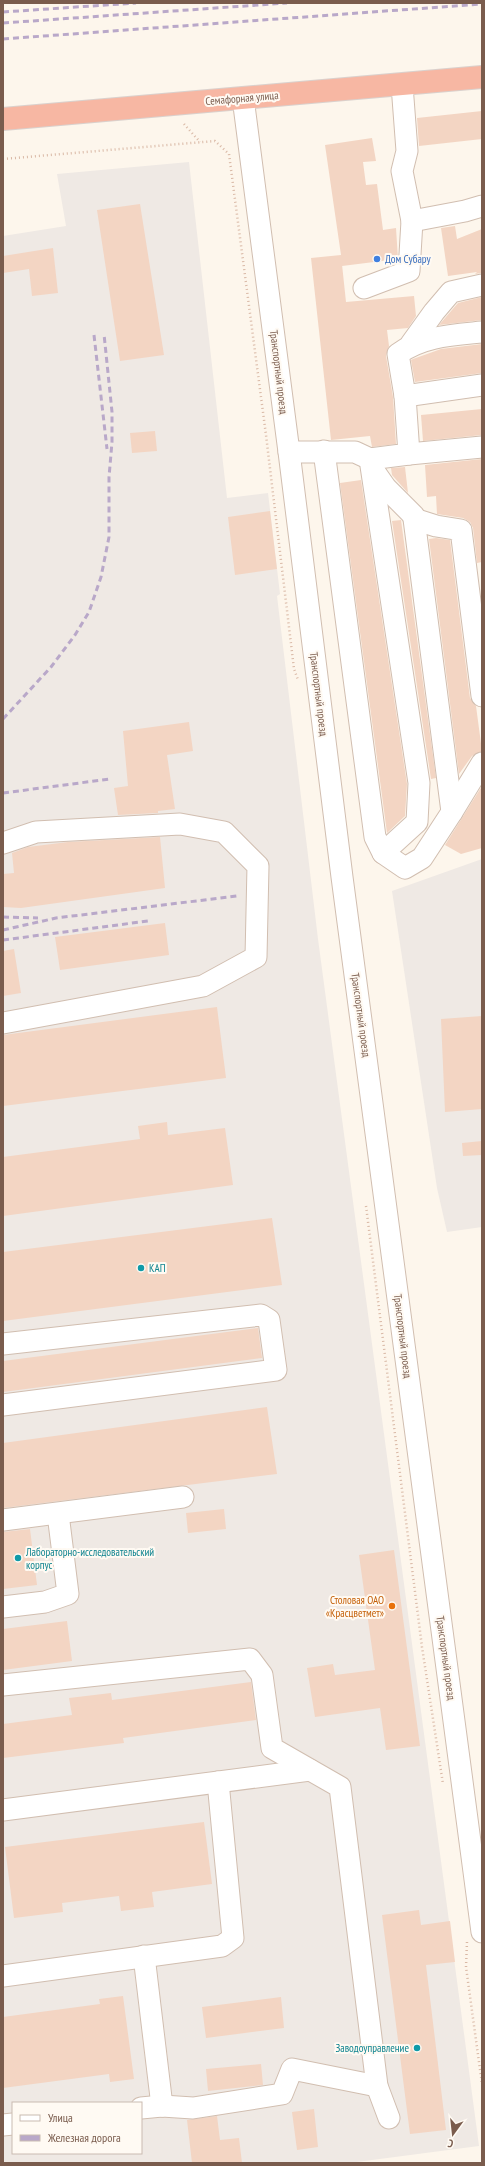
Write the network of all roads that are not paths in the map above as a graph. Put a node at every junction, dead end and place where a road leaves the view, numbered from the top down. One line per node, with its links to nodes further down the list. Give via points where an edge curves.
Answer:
1 (482, 78): 2 (highway, Семафорная улица)
2 (402, 85): 3 (highway, Семафорная улица); 6 (street, via 407,151 402,171)
3 (243, 98): 4 (highway, Семафорная улица); 15 (street, Транспортный проезд)
4 (3, 119)
5 (482, 206): 6 (street)
6 (412, 221): 8 (street, via 409,271)
7 (482, 285): 10 (street, via 452,292)
8 (364, 288)
9 (482, 332): 10 (street, via 444,336)
10 (411, 344): 12 (street, via 398,354)
11 (482, 385): 12 (street)
12 (404, 396): 16 (street)
13 (482, 447): 16 (street)
14 (324, 451): 15 (street); 17 (street, via 355,452); 23 (street, via 375,837)
15 (289, 452): 35 (street, Транспортный проезд)
16 (409, 454): 17 (street)
17 (370, 463): 18 (street, via 386,488 414,516); 23 (street, via 419,783 417,822)
18 (414, 519): 19 (street, via 461,530); 21 (street)
19 (482, 696)
20 (482, 763): 21 (street)
21 (452, 812): 23 (street, via 422,858 405,868)
22 (3, 843): 24 (street, via 36,832 180,824 224,832 258,866 256,957 203,986)
23 (383, 853)
24 (3, 1023)
25 (3, 1344): 26 (street, via 261,1315 269,1320 276,1370)
26 (3, 1405)
27 (184, 1497): 28 (street)
28 (58, 1514): 29 (street); 30 (street, via 68,1594 45,1602)
29 (3, 1520)
30 (3, 1607)
31 (3, 1685): 32 (street, via 250,1659 262,1675 272,1748)
32 (310, 1770): 33 (street); 38 (street, via 340,1787)
33 (218, 1782): 34 (street); 36 (street, via 232,1938 222,1946)
34 (3, 1810)
35 (474, 1936)
36 (144, 1956): 37 (street); 39 (street)
37 (3, 1976)
38 (377, 2086): 39 (street, via 292,2069 282,2094 193,2108); 41 (street)
39 (162, 2106): 40 (street)
40 (142, 2108)
41 (389, 2118)

